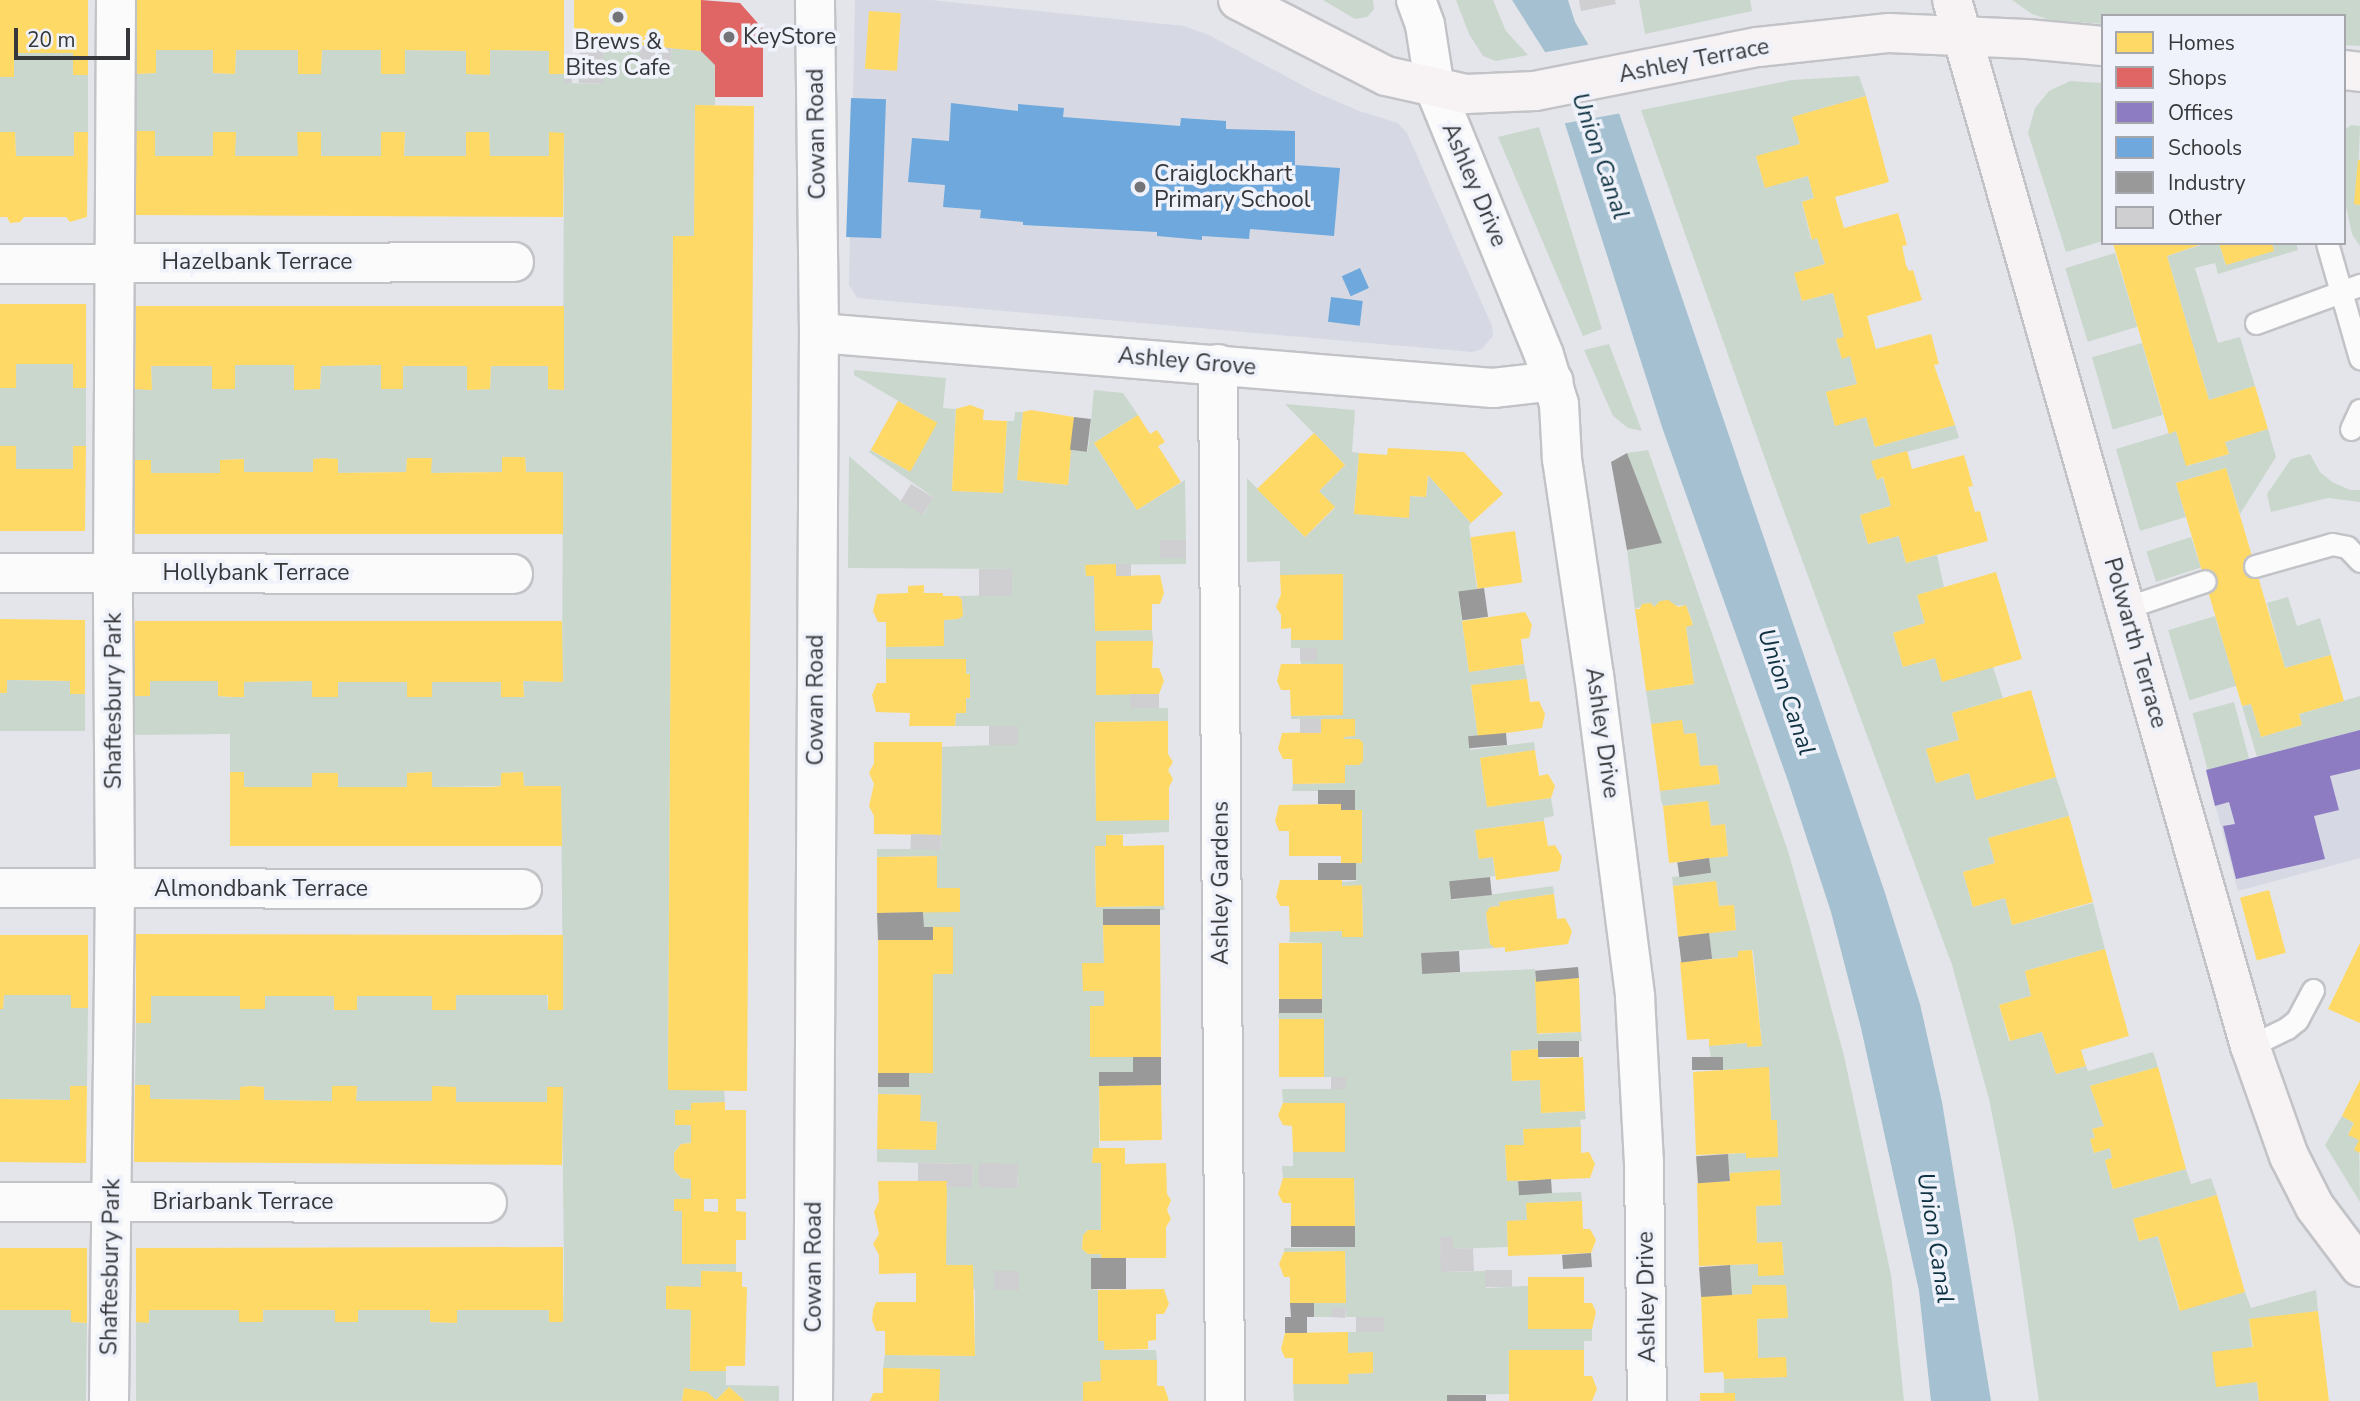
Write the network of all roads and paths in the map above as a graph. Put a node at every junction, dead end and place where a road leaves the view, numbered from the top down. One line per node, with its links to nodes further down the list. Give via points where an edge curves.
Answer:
1 (116, 0): 9 (street, Shaftesbury Park)
2 (815, 0): 14 (street, Cowan Road)
3 (1238, 0): 7 (street, Ashley Terrace, via 1387,76)
4 (1416, 0): 7 (street, Ashley Drive, via 1425,25)
5 (1956, 17): 6 (street, Ashley Terrace); 7 (street, Ashley Terrace, via 1889,33 1795,43 1535,91 1466,94); 24 (street, Polwarth Terrace)
6 (2101, 46)
7 (1435, 89): 17 (street, Ashley Drive)
8 (2329, 245): 12 (lane)
9 (114, 262): 10 (street, Hazelbank Terrace); 11 (street, Hazelbank Terrace); 21 (street, Shaftesbury Park)
10 (514, 262)
11 (0, 264)
12 (2351, 288): 13 (lane); 15 (lane)
13 (2256, 323)
14 (819, 332): 16 (street, Ashley Grove); 35 (street, Cowan Road)
15 (2360, 358)
16 (1219, 364): 17 (street, Ashley Grove, via 1493,388); 36 (street, Ashley Gardens)
17 (1554, 381): 37 (street, Ashley Drive, via 1635,998 1644,1163)
18 (2360, 561): 19 (lane, via 2347,547 2332,544)
19 (2255, 566)
20 (0, 573): 21 (street, Hollybank Terrace)
21 (113, 573): 22 (street, Hollybank Terrace); 27 (street, Shaftesbury Park)
22 (513, 574)
23 (2205, 582): 24 (lane)
24 (2125, 608): 29 (street, Polwarth Terrace)
25 (0, 888): 27 (street, Almondbank Terrace)
26 (522, 889): 27 (street, Almondbank Terrace)
27 (115, 890): 31 (street, Shaftesbury Park)
28 (2313, 990): 29 (lane, via 2298,1020)
29 (2250, 1046): 33 (street, Polwarth Terrace, via 2289,1156 2315,1207)
30 (0, 1202): 31 (street, Briarbank Terrace)
31 (111, 1202): 32 (street, Briarbank Terrace); 34 (street, Shaftesbury Park)
32 (487, 1203)
33 (2360, 1267)
34 (109, 1401)
35 (813, 1401)
36 (1224, 1401)
37 (1647, 1401)

